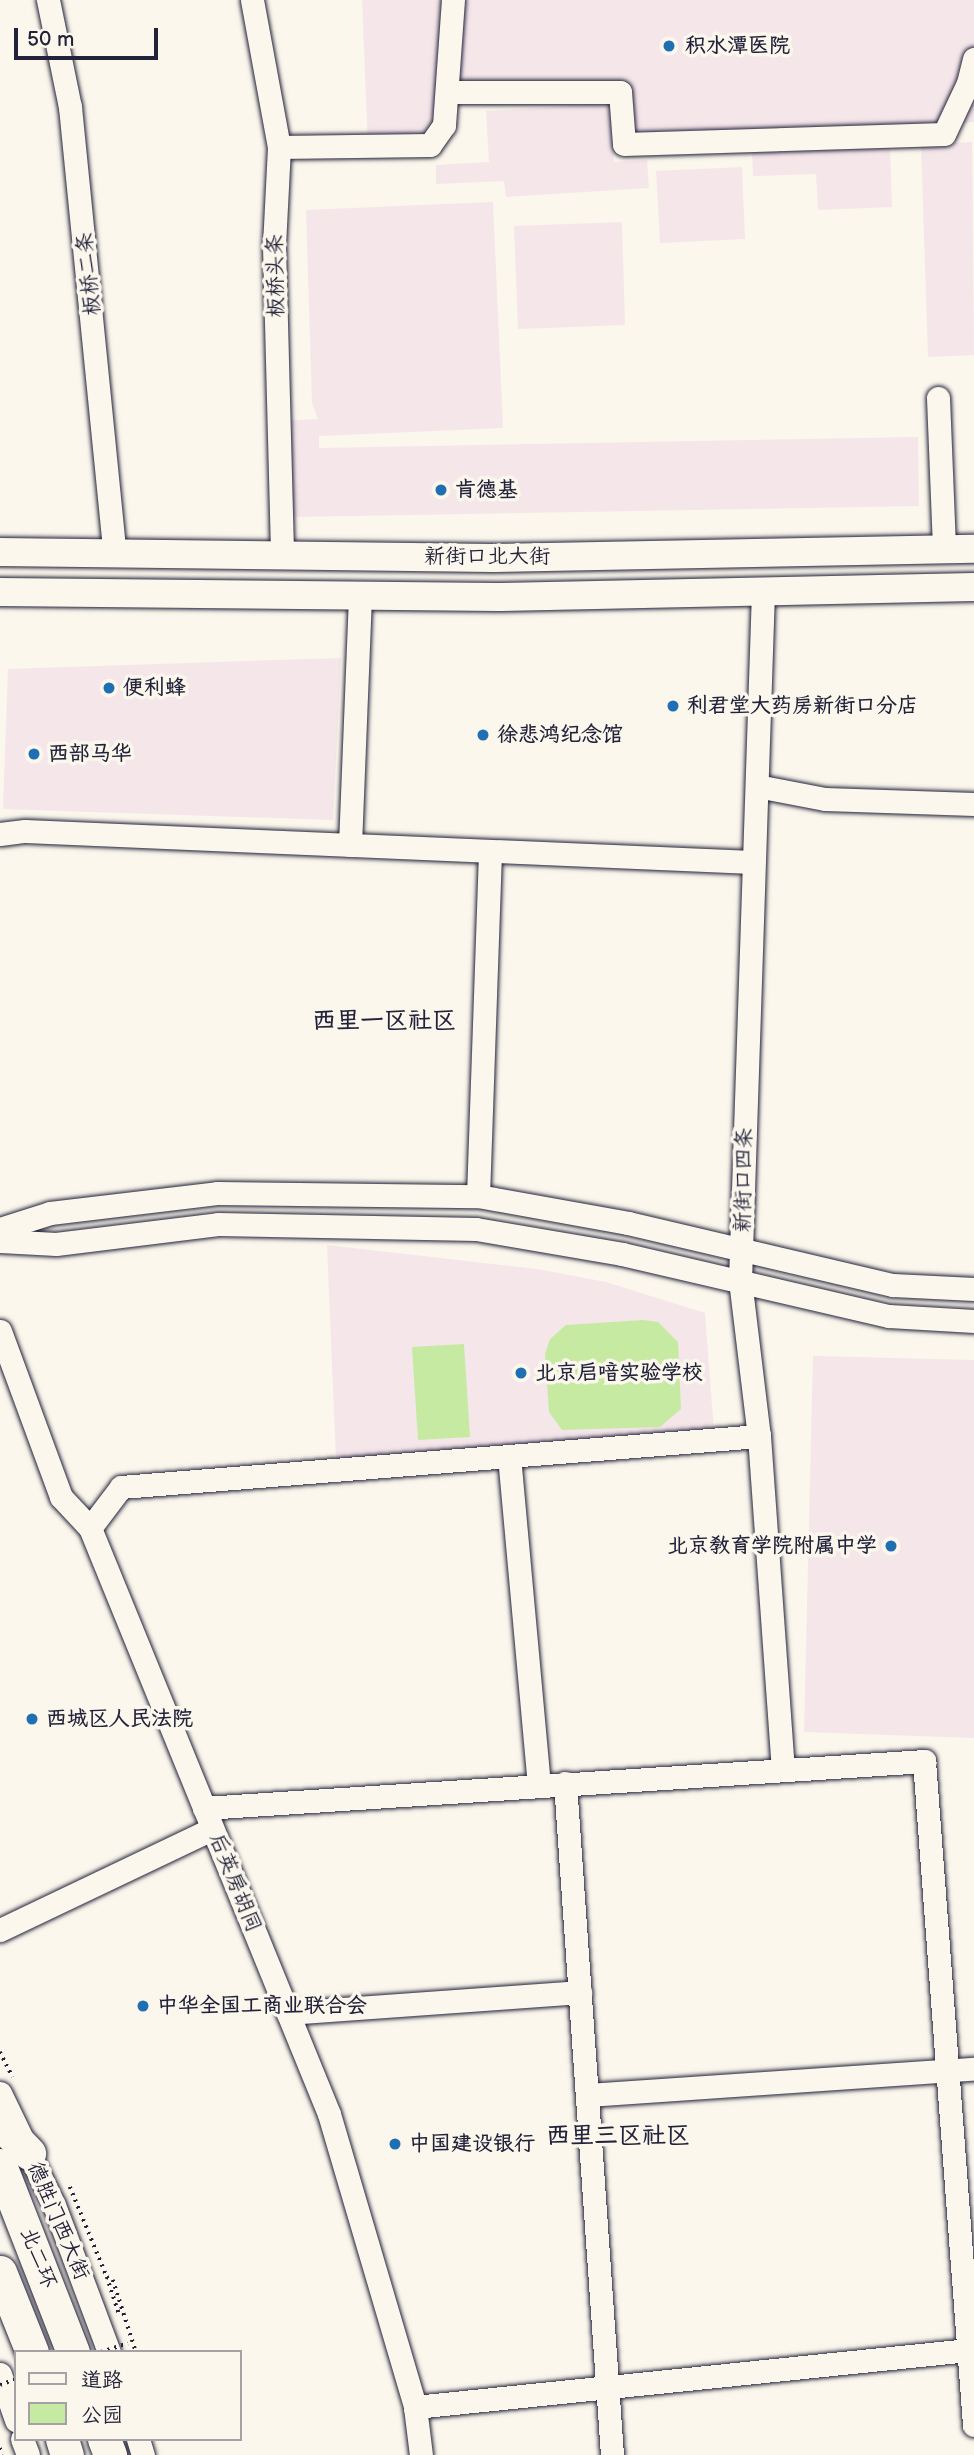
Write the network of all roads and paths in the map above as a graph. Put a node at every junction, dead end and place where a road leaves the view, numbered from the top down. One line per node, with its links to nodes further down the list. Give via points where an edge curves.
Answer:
1 (48, 0): 10 (street, 板桥二条, via 70,107)
2 (252, 0): 6 (street, 板桥头条)
3 (453, 0): 5 (street)
4 (974, 59): 5 (street, via 944,134 624,144 620,92)
5 (449, 92): 6 (street, via 444,125 430,145)
6 (279, 147): 12 (street, 板桥头条, via 274,246)
7 (938, 398): 8 (street)
8 (944, 549): 9 (main road, 新街口北大街); 12 (main road, 新街口北大街, via 493,558)
9 (974, 549)
10 (114, 551): 11 (main road, 新街口北大街); 12 (main road, 新街口北大街)
11 (0, 552)
12 (282, 555)
13 (974, 587): 14 (main road, 新街口北大街)
14 (763, 591): 16 (main road, 新街口北大街); 17 (street, 新街口四条)
15 (0, 592): 16 (main road, 新街口北大街)
16 (360, 596): 20 (street)
17 (757, 786): 18 (street, via 825,799); 22 (street, 新街口四条)
18 (974, 804)
19 (0, 834): 20 (street, via 25,831)
20 (350, 845): 21 (street)
21 (490, 851): 22 (street); 23 (street)
22 (752, 862): 26 (street, 新街口四条)
23 (478, 1196): 24 (street, via 216,1192 50,1213); 26 (street)
24 (0, 1229)
25 (0, 1241): 27 (street, via 56,1244 218,1224 476,1229)
26 (742, 1248): 27 (street, 新街口四条); 28 (street, via 893,1285)
27 (740, 1280): 29 (street, via 889,1317); 31 (street, 新街口四条)
28 (974, 1289)
29 (974, 1321)
30 (0, 1331): 33 (street, 后英房胡同, via 61,1497)
31 (759, 1436): 32 (street); 34 (street, 新街口四条)
32 (509, 1456): 33 (street, via 121,1487); 36 (street)
33 (90, 1528): 37 (street, 后英房胡同)
34 (783, 1768): 35 (street); 42 (street, via 924,1760)
35 (565, 1783): 36 (street); 39 (street)
36 (539, 1785): 37 (street)
37 (208, 1819): 38 (street); 40 (street, 后英房胡同)
38 (0, 1930)
39 (580, 1992): 40 (street); 44 (street)
40 (288, 2014): 54 (street, 后英房胡同, via 329,2114)
41 (974, 2069): 42 (street)
42 (948, 2071): 44 (street); 51 (street)
43 (0, 2093): 46 (street, 德胜门西大街)
44 (588, 2095): 53 (street)
45 (0, 2123): 46 (highway)
46 (15, 2159): 48 (street, 德胜门西大街); 50 (highway, 北二环)
47 (0, 2272): 49 (highway, 北二环)
48 (119, 2347)
49 (31, 2350)
50 (72, 2350)
51 (968, 2350): 53 (street); 56 (street)
52 (0, 2374): 55 (street)
53 (610, 2389): 54 (street); 60 (street)
54 (415, 2407): 59 (street, 后英房胡同)
55 (14, 2414)
56 (974, 2424)
57 (0, 2448): 58 (path)
58 (2, 2455)
59 (421, 2455)
60 (612, 2455)

